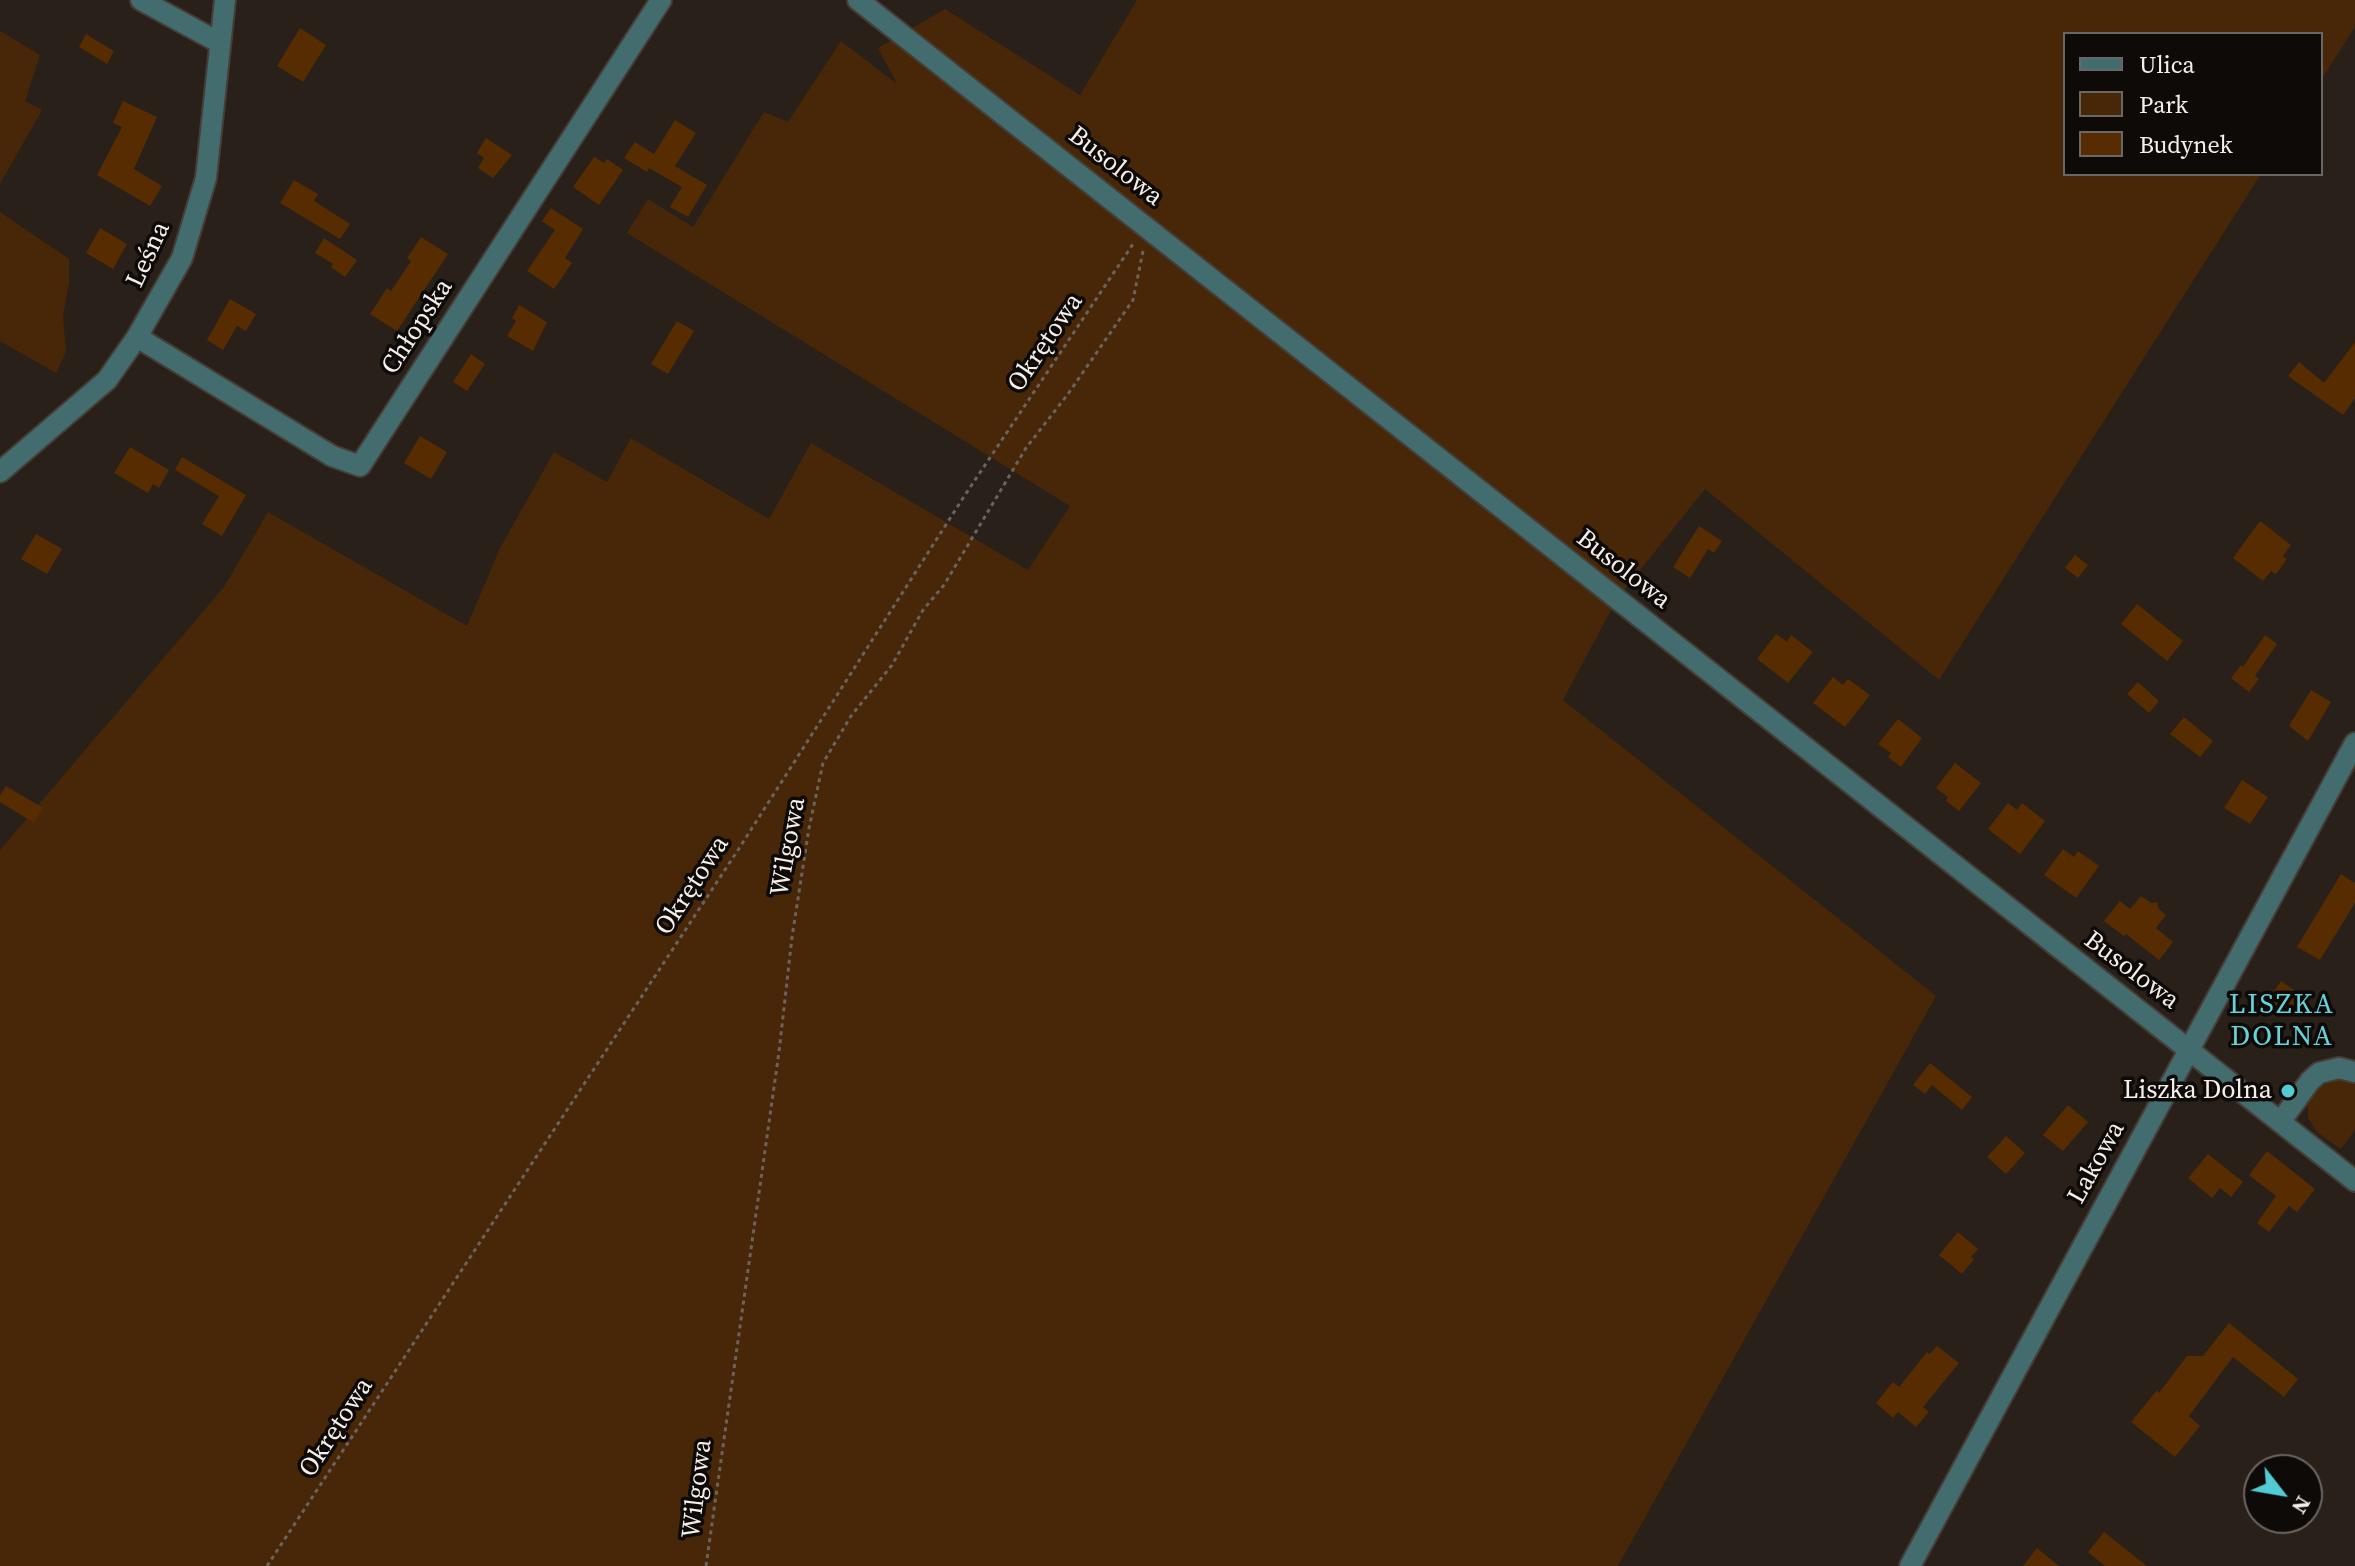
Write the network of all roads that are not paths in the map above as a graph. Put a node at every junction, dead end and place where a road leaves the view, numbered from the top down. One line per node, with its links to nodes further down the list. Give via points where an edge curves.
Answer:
1 (141, 0): 5 (street)
2 (225, 0): 5 (street, Leśna)
3 (661, 0): 6 (street, Chłopska, via 360,466 332,456)
4 (858, 0): 9 (street, Busolowa)
5 (220, 43): 6 (street, Leśna, via 206,178 182,258)
6 (137, 337): 7 (street, Leśna, via 107,380)
7 (0, 472)
8 (2355, 743): 9 (street, Lakowa)
9 (2190, 1048): 11 (street, Busolowa); 13 (street, Lakowa)
10 (2355, 1072): 11 (street, via 2339,1068 2319,1073)
11 (2281, 1121): 12 (street, Busolowa)
12 (2351, 1170)
13 (1910, 1566)

